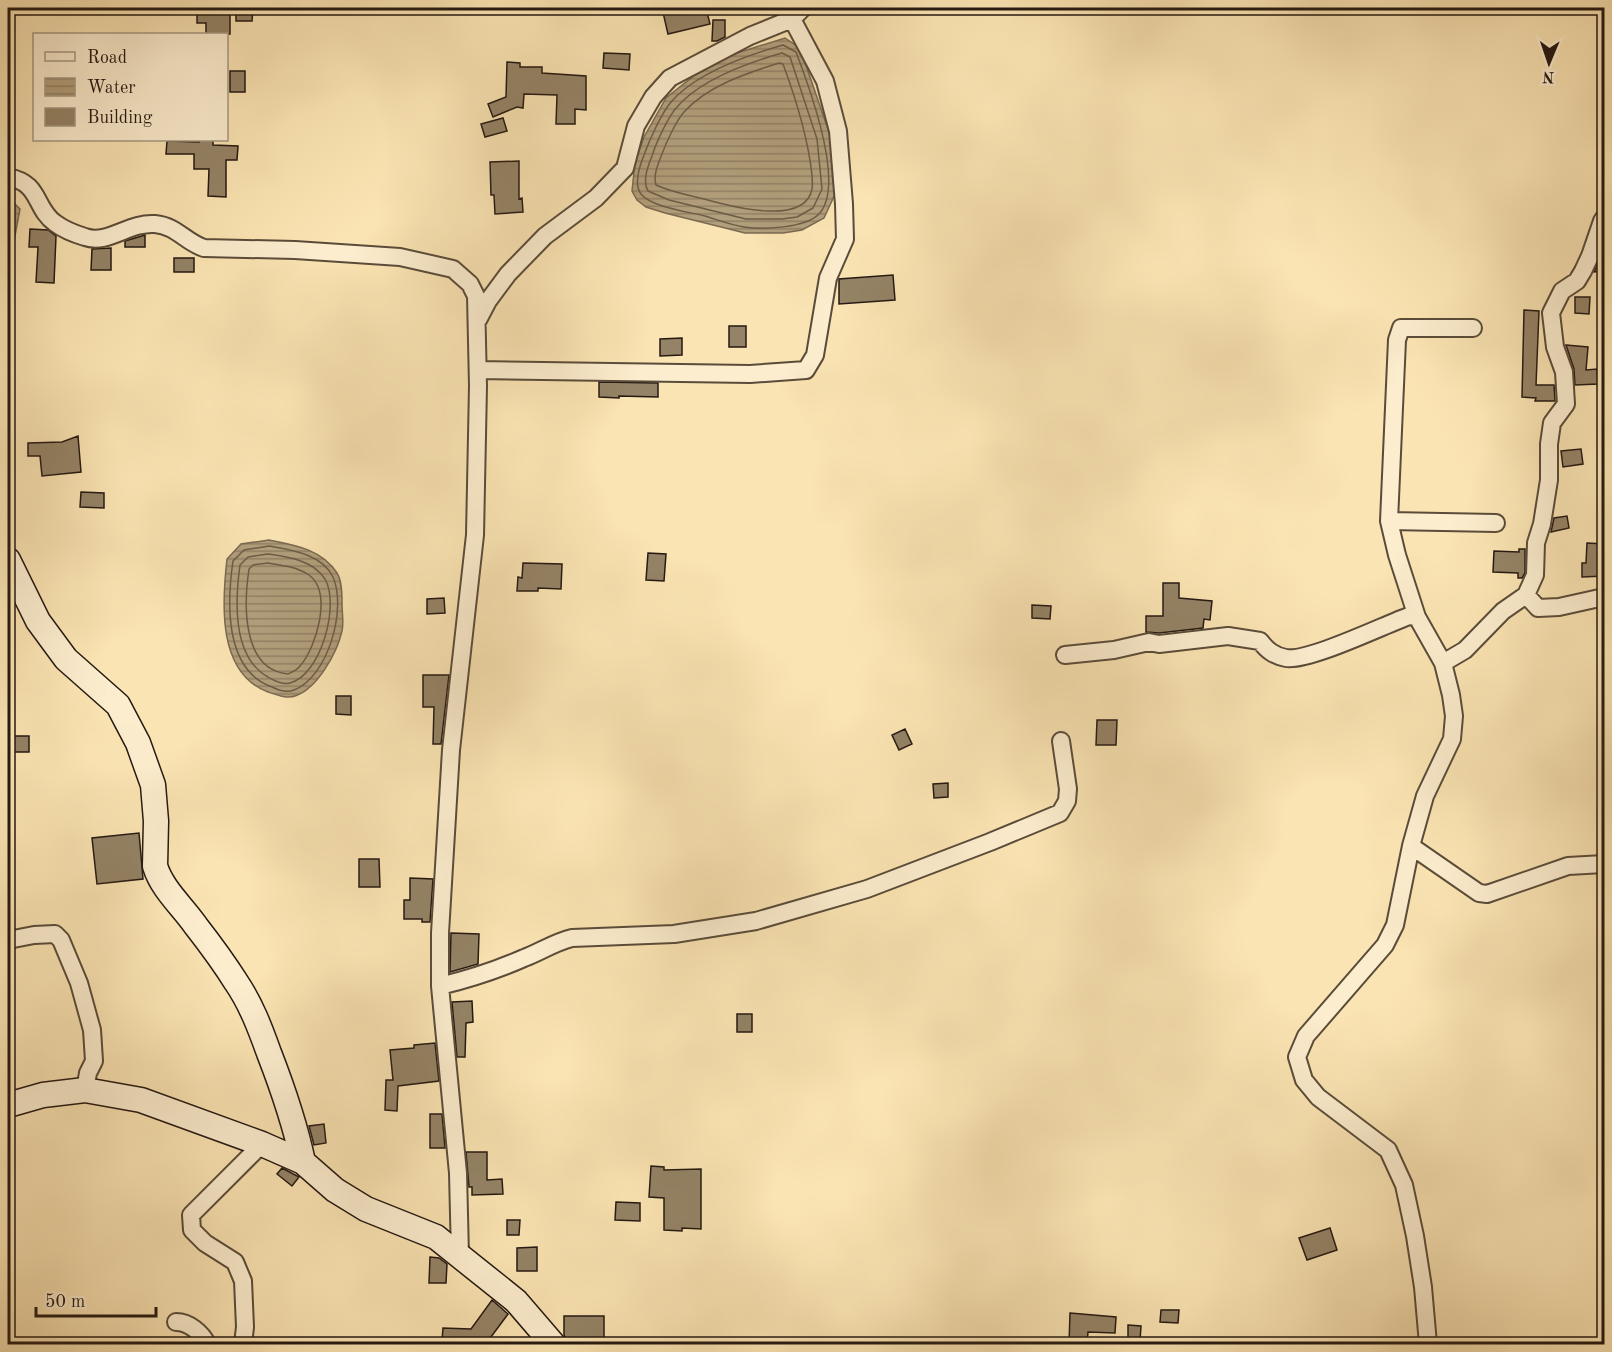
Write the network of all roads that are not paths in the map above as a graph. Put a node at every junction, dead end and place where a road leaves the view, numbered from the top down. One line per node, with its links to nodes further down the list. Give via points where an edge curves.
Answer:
1 (798, 13): 4 (street, via 670,78 636,126 625,168 596,198 545,236 508,274 488,301); 6 (street, via 825,81 838,131 845,238 828,278 815,355 806,370 750,374)
2 (8, 177): 4 (street, via 34,192 54,223 87,238 104,239 128,228 154,224 175,229 204,248 400,257 453,269 470,284 476,296)
3 (1605, 218): 10 (street, via 1583,271 1577,281 1562,291 1551,313 1566,404 1552,423 1549,480 1536,543 1535,575)
4 (476, 327): 6 (street)
5 (1473, 328): 7 (street, via 1401,328 1397,340)
6 (478, 370): 19 (street, via 475,536 451,750)
7 (1389, 521): 8 (street); 12 (street)
8 (1496, 523)
9 (8, 560): 23 (street, via 38,621 66,659 118,705 138,743 153,785 157,872 237,982 254,1013 285,1093)
10 (1526, 595): 11 (street, via 1538,608); 14 (street, via 1503,611 1465,650)
11 (1605, 597)
12 (1417, 617): 13 (street, via 1409,616 1288,659 1270,653 1260,641 1228,636 1149,642); 14 (street)
13 (1065, 655)
14 (1443, 663): 16 (street, via 1454,716 1452,739 1425,796)
15 (1061, 741): 19 (street, via 1068,789 1060,813 990,842 867,889 756,921 674,934 572,938 502,967)
16 (1411, 846): 17 (street, via 1479,893 1487,894 1568,866); 29 (street, via 1395,925 1385,945 1306,1036 1297,1057 1304,1080 1318,1097 1388,1150 1400,1176 1415,1236)
17 (1605, 864)
18 (8, 940): 20 (street, via 55,934 62,940 92,1030 94,1061)
19 (440, 986): 24 (street, via 458,1173)
20 (85, 1090): 21 (street, via 43,1095); 22 (street, via 141,1100)
21 (8, 1105)
22 (262, 1144): 23 (street); 27 (street, via 191,1215 192,1230 235,1262 243,1281)
23 (303, 1162): 24 (street, via 335,1190 366,1209 436,1237)
24 (460, 1256): 28 (street, via 516,1301)
25 (176, 1322): 26 (street, via 192,1327)
26 (207, 1344)
27 (243, 1344)
28 (553, 1344)
29 (1428, 1344)

